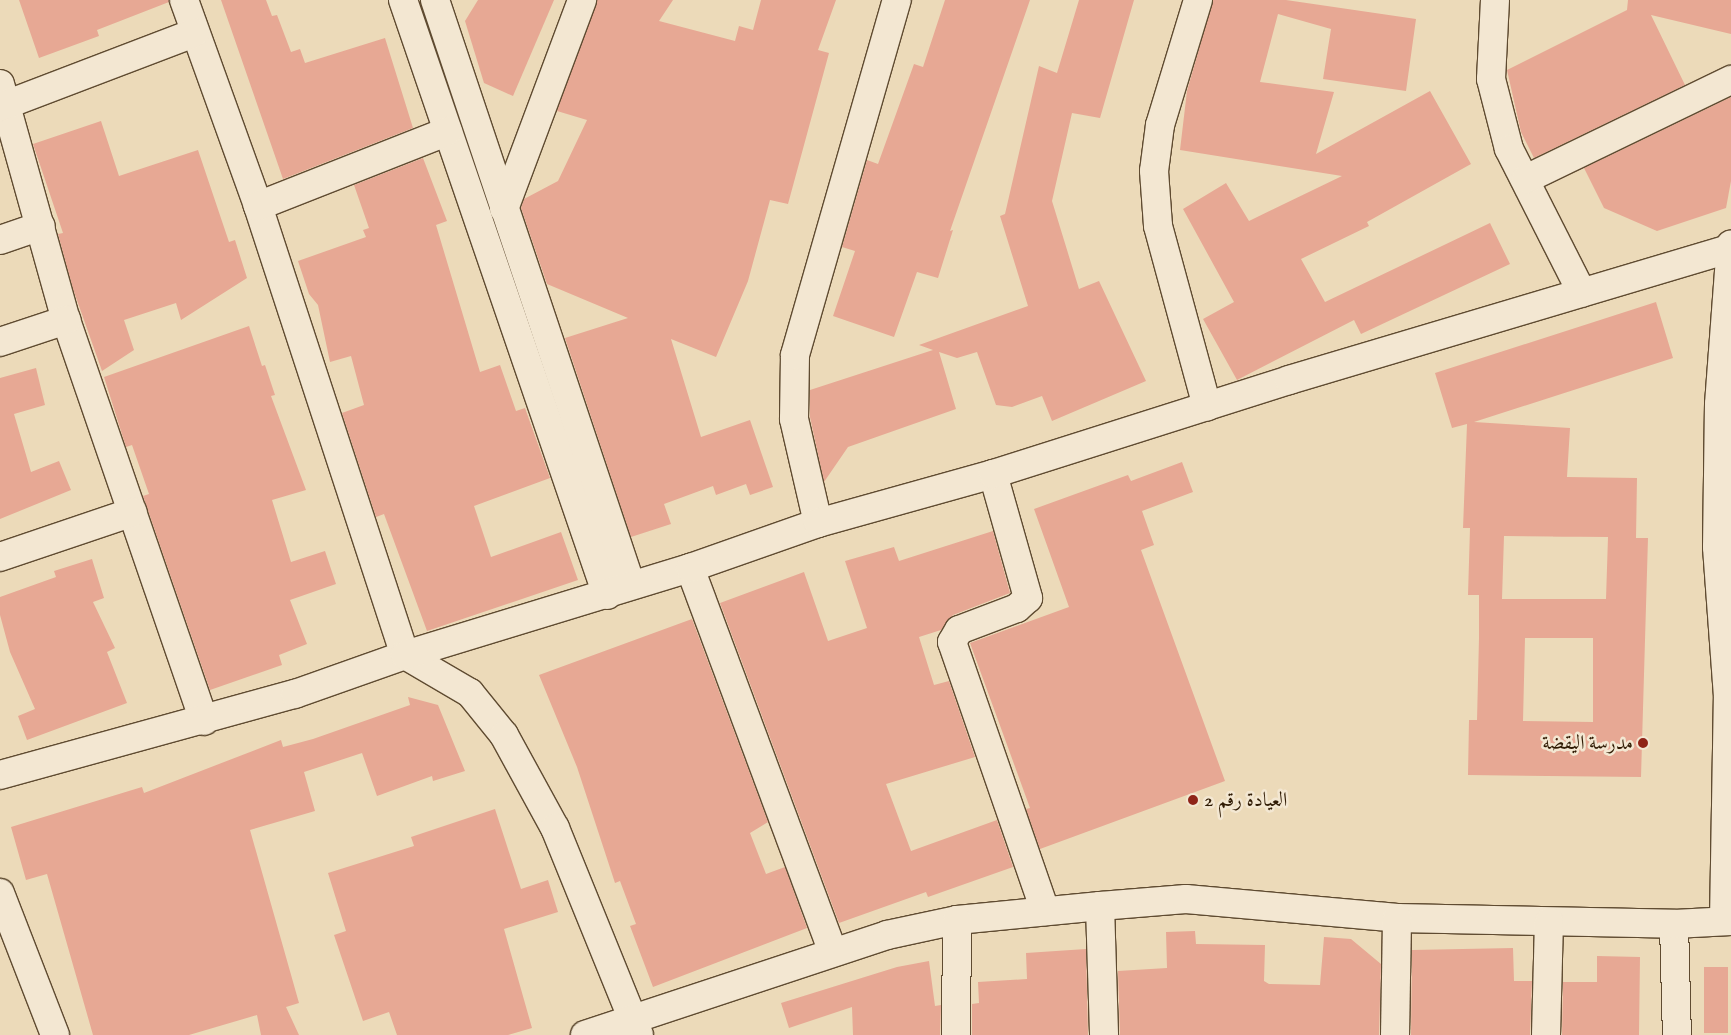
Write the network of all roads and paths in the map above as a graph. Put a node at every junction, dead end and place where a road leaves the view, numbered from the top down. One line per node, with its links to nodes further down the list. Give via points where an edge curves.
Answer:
1 (184, 0): 8 (street)
2 (403, 0): 11 (street)
3 (435, 0): 14 (street)
4 (582, 0): 14 (street)
5 (896, 0): 25 (street, via 795,355 794,419)
6 (1198, 0): 22 (street, via 1160,125 1154,171 1158,226)
7 (1495, 0): 12 (street, via 1491,79 1509,149)
8 (194, 33): 10 (street); 13 (street)
9 (1731, 80): 12 (street)
10 (2, 98): 15 (street)
11 (448, 131): 13 (street); 29 (street)
12 (1526, 179): 18 (street)
13 (258, 206): 30 (street)
14 (504, 209): 29 (street)
15 (41, 226): 16 (street); 19 (street)
16 (0, 240)
17 (1731, 247): 18 (street); 21 (street)
18 (1582, 293): 22 (street)
19 (66, 320): 20 (street); 24 (street)
20 (0, 342)
21 (1725, 405): 26 (street)
22 (1207, 406): 23 (street)
23 (993, 474): 25 (street); 36 (street, via 1028,598 1018,608 959,630 952,642)
24 (133, 512): 27 (street); 32 (street)
25 (818, 523): 28 (street)
26 (1724, 547): 31 (street)
27 (0, 557)
28 (690, 568): 29 (street); 42 (street)
29 (619, 590): 30 (street)
30 (405, 655): 32 (street); 43 (street, via 470,692 504,735 555,828)
31 (1730, 697): 39 (street)
32 (204, 721): 33 (street)
33 (0, 775)
34 (0, 893): 44 (street)
35 (1100, 906): 36 (street); 37 (street, via 1186,899); 47 (street)
36 (1046, 911): 38 (street)
37 (1397, 918): 40 (street); 48 (street)
38 (957, 920): 42 (street, via 887,935); 46 (street)
39 (1728, 920): 41 (street)
40 (1549, 922): 41 (street); 49 (street)
41 (1674, 924): 50 (street)
42 (833, 952): 43 (street)
43 (636, 1026): 45 (street)
44 (55, 1035)
45 (585, 1035)
46 (956, 1035)
47 (1104, 1035)
48 (1395, 1035)
49 (1546, 1035)
50 (1677, 1035)

